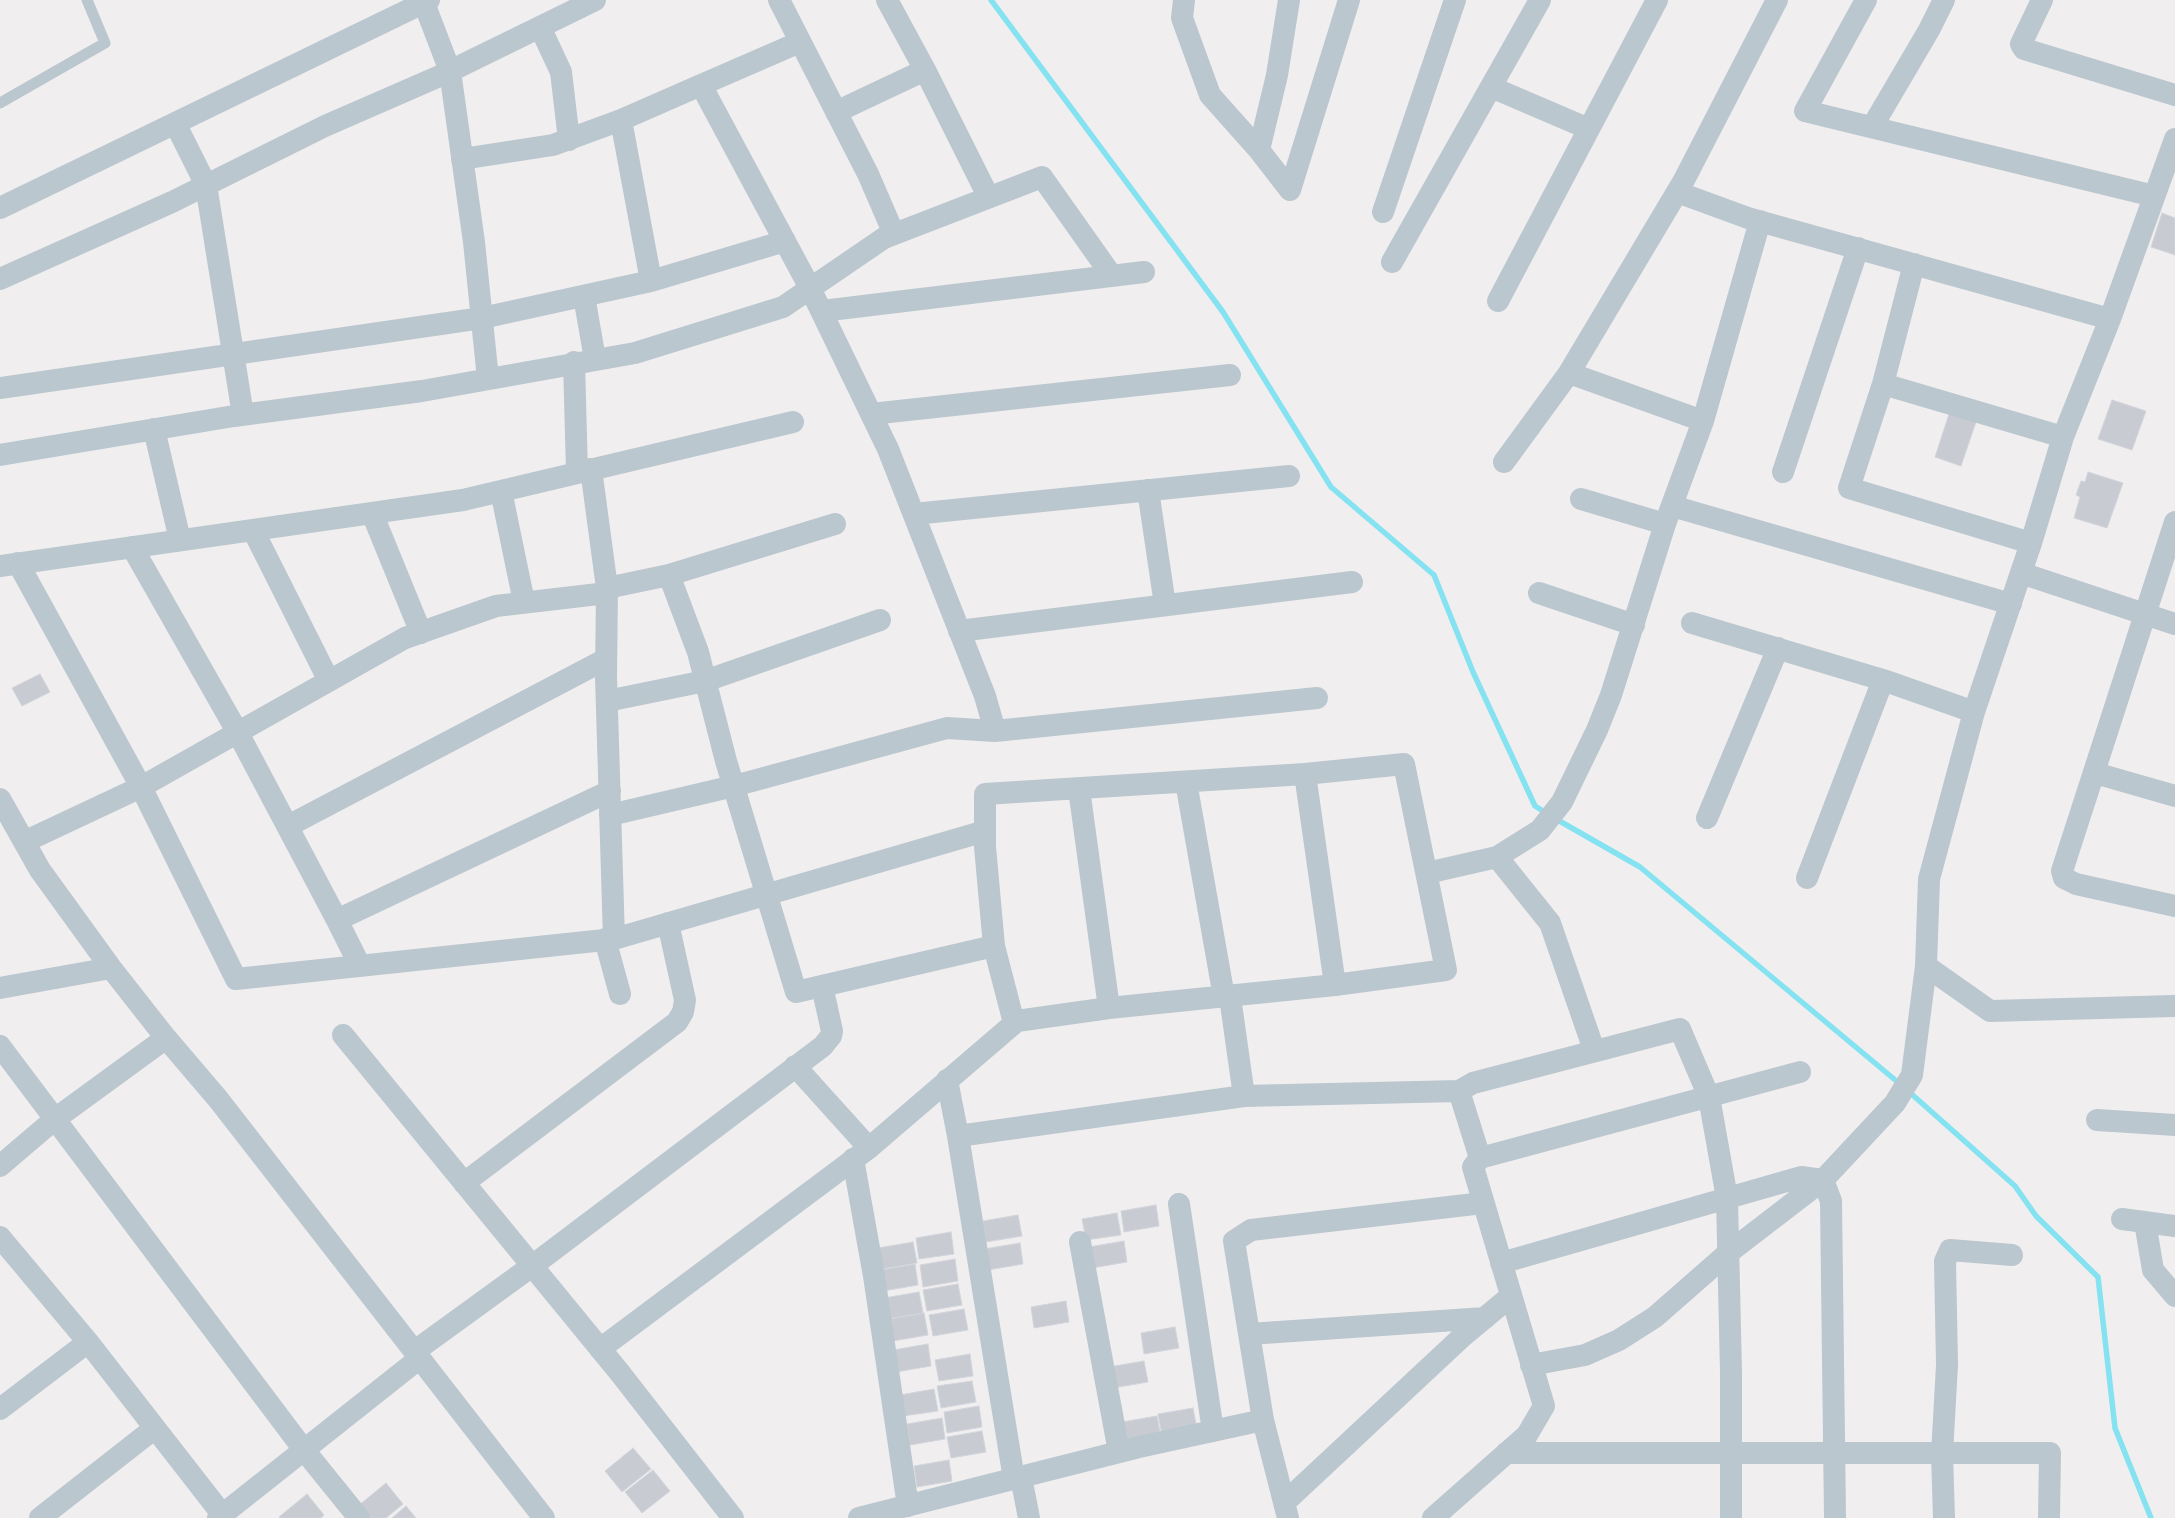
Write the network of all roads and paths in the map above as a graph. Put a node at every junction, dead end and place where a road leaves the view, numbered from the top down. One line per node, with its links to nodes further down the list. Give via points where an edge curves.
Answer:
1 (87, 0): 23 (lane, via 105,43)
2 (595, 0): 16 (street)
3 (779, 0): 17 (street)
4 (887, 0): 18 (street)
5 (1289, 0): 31 (street, via 1277,75)
6 (1348, 0): 31 (street, via 1290,190)
7 (1456, 0): 39 (street)
8 (1540, 0): 21 (street)
9 (1657, 0): 28 (street)
10 (1777, 0): 35 (street)
11 (1866, 0): 27 (street, via 1805,111)
12 (1944, 0): 27 (street)
13 (2042, 0): 22 (street, via 2020,44 2024,49)
14 (426, 1): 19 (street); 26 (street)
15 (1178, 6): 31 (street, via 1210,95)
16 (540, 27): 19 (street); 30 (street, via 561,72)
17 (800, 42): 20 (street); 24 (street)
18 (925, 70): 24 (street); 36 (street)
19 (450, 71): 32 (street); 34 (street, via 325,126)
20 (701, 85): 25 (street); 42 (street)
21 (1491, 87): 28 (street); 44 (street)
22 (2175, 96)
23 (0, 103)
24 (836, 112): 41 (street)
25 (621, 120): 30 (street); 49 (street)
26 (175, 123): 34 (street); 38 (street)
27 (1872, 127): 37 (street)
28 (1589, 129): 52 (street)
29 (2175, 139): 33 (street)
30 (569, 140): 32 (street)
31 (1259, 150)
32 (462, 159): 54 (street)
33 (2171, 165): 37 (street)
34 (206, 185): 48 (street); 56 (street)
35 (1677, 192): 40 (street); 58 (street)
36 (988, 196): 41 (street); 47 (street, via 1042,177)
37 (2154, 196): 55 (street)
38 (0, 208)
39 (1383, 212)
40 (1760, 221): 43 (street); 65 (street)
41 (894, 234): 50 (street)
42 (785, 241): 49 (street); 50 (street)
43 (1858, 248): 45 (street); 72 (street)
44 (1392, 262)
45 (1914, 264): 55 (street); 61 (street)
46 (1144, 272): 47 (street)
47 (1112, 276): 53 (street)
48 (0, 278)
49 (651, 281): 51 (street)
50 (810, 288): 53 (street); 57 (street, via 783,307 634,353)
51 (584, 296): 54 (street); 57 (street)
52 (1498, 301)
53 (822, 311): 63 (street)
54 (482, 318): 56 (street); 60 (street)
55 (2110, 318): 68 (street)
56 (233, 353): 62 (street); 64 (street)
57 (585, 361): 60 (street); 71 (street)
58 (1569, 373): 65 (street); 70 (street)
59 (1230, 375): 63 (street)
60 (488, 379): 64 (street)
61 (1883, 384): 68 (street); 84 (street, via 1848,488)
62 (0, 388)
63 (871, 414): 78 (street)
64 (243, 415): 67 (street)
65 (1704, 421): 79 (street)
66 (793, 422): 71 (street)
67 (154, 429): 69 (street); 83 (street)
68 (2063, 437): 84 (street)
69 (0, 455)
70 (1504, 462)
71 (584, 471): 75 (street); 90 (street)
72 (1783, 472)
73 (1289, 476): 74 (street)
74 (1148, 490): 78 (street); 94 (street)
75 (501, 491): 77 (street); 92 (street)
76 (1581, 499): 79 (street)
77 (372, 513): 82 (street); 101 (street)
78 (914, 514): 100 (street)
79 (1669, 515): 93 (street); 99 (street)
80 (2175, 522): 95 (street)
81 (835, 524): 88 (street)
82 (253, 530): 83 (street); 106 (street)
83 (180, 540): 85 (street)
84 (2031, 543): 87 (street)
85 (132, 547): 86 (street); 111 (street)
86 (9, 565): 116 (street)
87 (2021, 573): 93 (street); 95 (street)
88 (669, 575): 90 (street); 104 (street)
89 (1352, 582): 94 (street)
90 (607, 590): 92 (street); 103 (street)
91 (1539, 593): 99 (street)
92 (524, 602): 101 (street, via 496,606)
93 (2011, 604): 109 (street)
94 (1165, 605): 100 (street)
95 (2146, 615): 98 (street); 112 (street)
96 (880, 620): 104 (street)
97 (1692, 623): 102 (street)
98 (2175, 624)
99 (1634, 625): 126 (street, via 1597,730 1562,802 1540,830)
100 (960, 631): 110 (street)
101 (421, 632): 106 (street)
102 (1778, 648): 105 (street); 122 (street)
103 (606, 660): 108 (street); 123 (street)
104 (705, 680): 108 (street); 115 (street)
105 (1882, 680): 109 (street); 128 (street)
106 (328, 682): 111 (street)
107 (1317, 698): 110 (street)
108 (607, 701): 118 (street)
109 (1974, 712): 136 (street, via 1929,879)
110 (995, 731): 115 (street, via 947,728)
111 (238, 733): 116 (street); 123 (street)
112 (2095, 772): 119 (street); 130 (street, via 2062,871 2064,878 2076,884)
113 (1305, 774): 114 (street); 127 (street, via 1404,764); 138 (street)
114 (1186, 782): 117 (street); 142 (street)
115 (734, 786): 121 (street); 129 (street)
116 (141, 787): 125 (street); 135 (street, via 236,979)
117 (1079, 789): 124 (street, via 985,794); 144 (street)
118 (610, 791): 121 (street); 131 (street)
119 (2175, 796)
120 (0, 798): 125 (street)
121 (610, 815): 133 (street)
122 (1707, 818)
123 (288, 826): 131 (street)
124 (985, 831): 129 (street); 134 (street)
125 (24, 842): 137 (street, via 40,870)
126 (1497, 857): 127 (street); 149 (street, via 1550,923)
127 (1427, 873): 138 (street, via 1446,970)
128 (1807, 878)
129 (766, 895): 132 (street); 139 (street, via 796,992)
130 (2175, 906)
131 (337, 920): 135 (street)
132 (668, 923): 133 (street); 164 (street, via 684,1000 683,1012 677,1022)
133 (610, 939): 135 (street); 141 (street)
134 (994, 946): 139 (street); 145 (street)
135 (360, 966)
136 (1926, 966): 143 (street, via 1990,1011); 163 (street, via 1912,1075 1895,1103)
137 (111, 968): 140 (street); 147 (street)
138 (1335, 985): 142 (street)
139 (822, 986): 150 (street, via 831,1036 823,1046)
140 (0, 988)
141 (620, 994)
142 (1227, 997): 144 (street); 154 (street)
143 (2175, 1006)
144 (1109, 1008): 145 (street)
145 (1014, 1023): 152 (street)
146 (343, 1036): 164 (street)
147 (166, 1038): 156 (street); 183 (street, via 218,1099)
148 (0, 1046): 156 (street)
149 (1594, 1050): 153 (street, via 1473,1083); 155 (street, via 1680,1029)
150 (795, 1066): 160 (street); 176 (street)
151 (1800, 1072): 155 (street)
152 (947, 1080): 159 (street); 160 (street)
153 (1459, 1091): 154 (street); 161 (street)
154 (1244, 1096): 159 (street)
155 (1709, 1097): 161 (street); 165 (street)
156 (55, 1119): 162 (street); 189 (street)
157 (2097, 1120): 158 (street)
158 (2175, 1125)
159 (958, 1136): 195 (street)
160 (861, 1153): 182 (street); 196 (street, via 874,1276)
161 (1480, 1158): 166 (street, via 1473,1167)
162 (0, 1166)
163 (1823, 1180): 165 (street, via 1801,1177); 173 (street); 193 (street, via 1831,1200)
164 (464, 1183): 176 (street)
165 (1727, 1198): 173 (street); 175 (street)
166 (1484, 1203): 175 (street); 180 (street, via 1251,1230 1234,1241)
167 (1179, 1204): 188 (street)
168 (2122, 1218): 169 (street)
169 (2145, 1222): 170 (street); 178 (street, via 2152,1270)
170 (2175, 1226)
171 (0, 1237): 181 (street)
172 (1080, 1242): 190 (street)
173 (1728, 1253): 184 (street, via 1655,1317 1619,1340 1585,1355); 191 (street)
174 (2012, 1255): 194 (street, via 1950,1250 1945,1261 1947,1365)
175 (1501, 1263): 177 (street)
176 (532, 1266): 182 (street); 183 (street)
177 (1511, 1296): 179 (street); 184 (street)
178 (2175, 1296)
179 (1485, 1318): 180 (street); 197 (street)
180 (1249, 1334): 186 (street)
181 (88, 1342): 185 (street); 187 (street)
182 (600, 1349): 202 (street)
183 (417, 1354): 189 (street); 201 (street)
184 (1531, 1365): 192 (street, via 1544,1406 1527,1435)
185 (0, 1409)
186 (1264, 1420): 188 (street); 197 (street)
187 (155, 1428): 198 (street); 199 (street)
188 (1213, 1431): 190 (street)
189 (304, 1450): 198 (street); 200 (street)
190 (1119, 1452): 195 (street)
191 (1731, 1452): 192 (street); 193 (street); 206 (street)
192 (1506, 1453): 205 (street)
193 (1834, 1454): 194 (street); 207 (street)
194 (1942, 1454): 208 (street); 209 (street, via 2050,1453)
195 (1018, 1478): 196 (street); 204 (street)
196 (908, 1506): 203 (street)
197 (1286, 1511)
198 (222, 1517)
199 (40, 1518)
200 (359, 1518)
201 (544, 1518)
202 (733, 1518)
203 (859, 1518)
204 (1029, 1518)
205 (1433, 1518)
206 (1731, 1518)
207 (1835, 1518)
208 (1944, 1518)
209 (2049, 1518)

